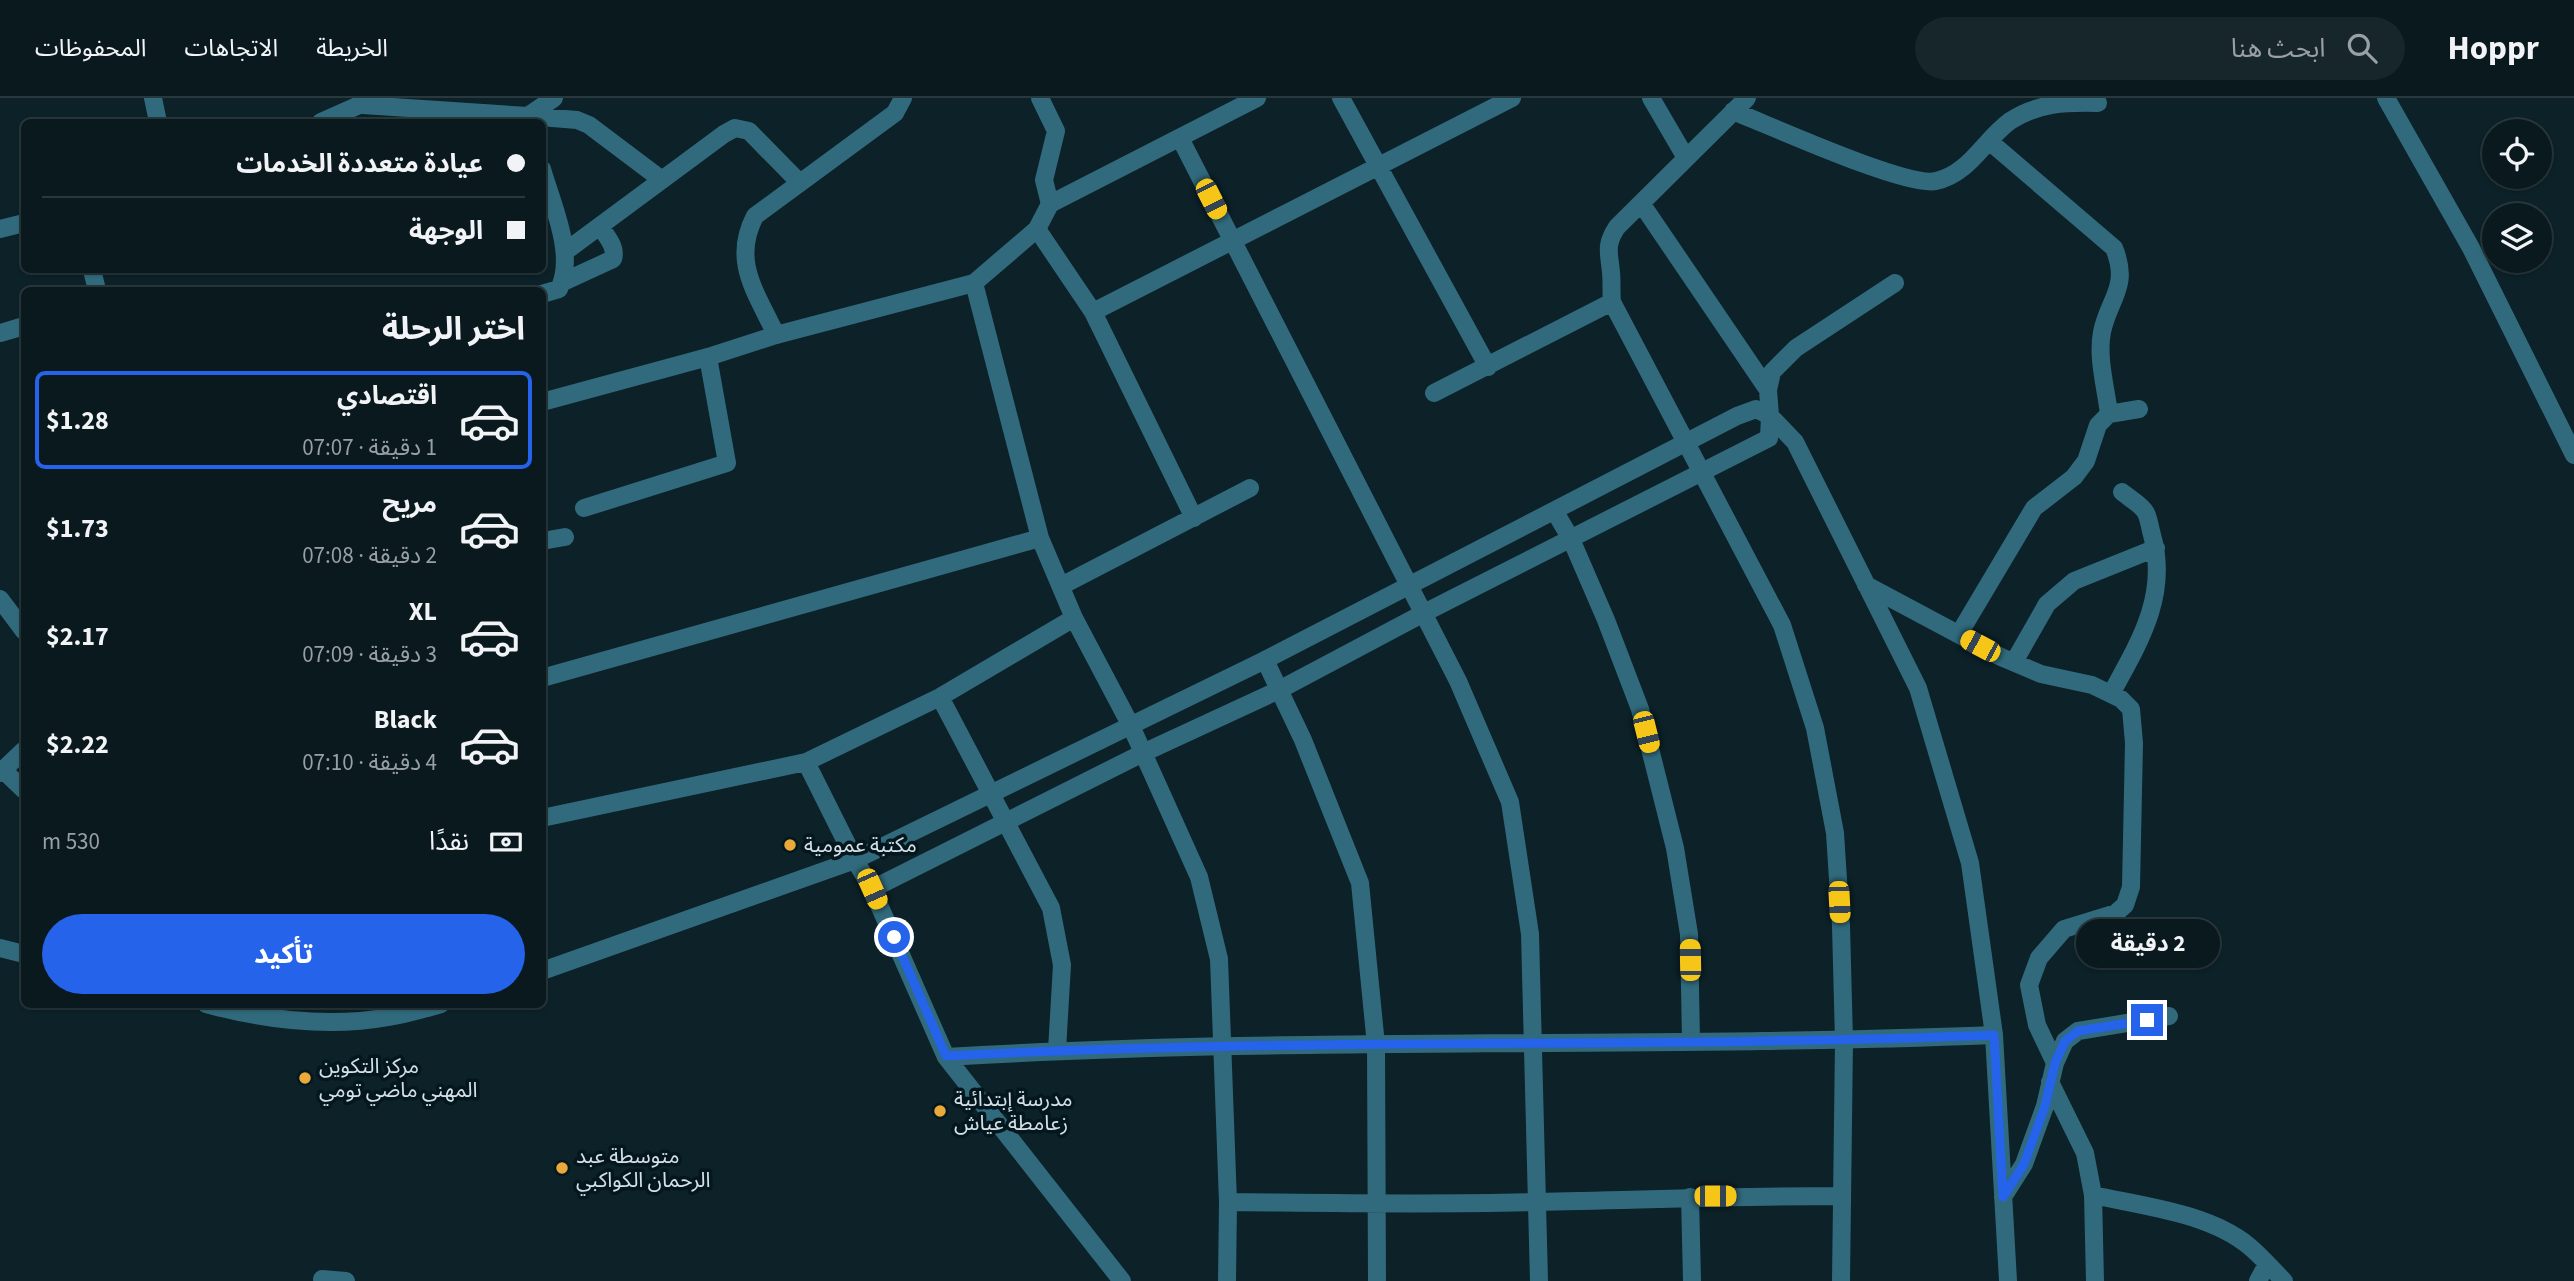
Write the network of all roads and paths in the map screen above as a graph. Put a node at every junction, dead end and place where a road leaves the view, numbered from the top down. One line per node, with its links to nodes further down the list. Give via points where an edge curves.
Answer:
1 (153, 98): 14 (street)
2 (554, 98): 16 (street)
3 (903, 98): 24 (street, via 895,113)
4 (1040, 98): 26 (street, via 1056,131 1044,180)
5 (1341, 98): 21 (street)
6 (1513, 98): 21 (street)
7 (1651, 98): 20 (street)
8 (1746, 98): 13 (street)
9 (2386, 98): 51 (street, via 2471,248)
10 (1246, 100): 18 (street)
11 (369, 101): 15 (street); 16 (street)
12 (2098, 103): 19 (street, via 2038,107 2010,122)
13 (1734, 111): 19 (street, via 1892,175 1923,181 1956,174); 20 (street)
14 (157, 119)
15 (328, 119)
16 (529, 119)
17 (546, 119): 22 (street, via 589,125)
18 (1180, 138): 26 (street); 31 (street)
19 (1989, 141): 48 (street, via 2114,248 2120,285 2102,330 2101,352)
20 (1686, 158): 25 (street)
21 (1377, 166): 31 (street); 43 (street)
22 (662, 180): 24 (street, via 735,128 749,131); 28 (street)
23 (546, 183): 32 (street)
24 (800, 183): 41 (street, via 755,216 743,249 745,268)
25 (1641, 203): 37 (street, via 1611,236 1607,258); 44 (street)
26 (1050, 204): 30 (street)
27 (21, 224): 29 (street)
28 (600, 226): 32 (street); 33 (street, via 612,245 613,259)
29 (0, 229)
30 (1037, 229): 34 (street); 38 (street)
31 (1232, 240): 38 (street); 63 (street)
32 (566, 251): 33 (street)
33 (563, 282): 36 (street, via 559,289)
34 (974, 283): 41 (street); 59 (street)
35 (1895, 283): 44 (street, via 1796,348 1772,372)
36 (546, 293)
37 (1612, 302): 43 (street); 50 (street)
38 (1093, 312): 57 (street)
39 (21, 327): 40 (street)
40 (0, 333)
41 (776, 335): 42 (street)
42 (708, 357): 46 (street); 55 (street, via 727,463)
43 (1488, 367): 45 (street)
44 (1768, 390): 49 (street)
45 (1434, 393)
46 (546, 400)
47 (2138, 409): 48 (street)
48 (2109, 414): 70 (street, via 2098,425 2086,461 2074,477 2034,508)
49 (1770, 416): 50 (street, via 1756,409); 52 (street, via 1769,438); 65 (street, via 1795,442)
50 (1686, 441): 52 (street); 56 (street)
51 (2574, 455)
52 (1702, 471): 60 (street); 97 (street, via 1782,625 1815,728 1835,833)
53 (1250, 488): 57 (street)
54 (2122, 492): 62 (street, via 2146,513)
55 (584, 508)
56 (1555, 512): 60 (street); 63 (street)
57 (1194, 518): 64 (street)
58 (565, 537): 61 (street)
59 (1040, 538): 64 (street); 73 (street)
60 (1571, 539): 67 (street); 96 (street, via 1640,709 1675,848 1689,933)
61 (546, 540)
62 (2156, 548): 72 (street, via 2074,582 2047,604); 75 (street, via 2154,605)
63 (1408, 584): 67 (street); 71 (street)
64 (1061, 586): 68 (street)
65 (1866, 586): 70 (street); 95 (street, via 1917,688 1970,863)
66 (0, 599): 69 (street)
67 (1424, 613): 74 (street); 98 (street, via 1510,802 1530,934)
68 (1074, 618): 76 (street); 77 (street)
69 (21, 627)
70 (1959, 634): 72 (street)
71 (1265, 660): 74 (street); 77 (street)
72 (2014, 662): 75 (street)
73 (546, 677)
74 (1279, 690): 79 (street); 99 (street, via 1360,883)
75 (2111, 694): 103 (street, via 2131,709 2131,887 2116,913 2064,929 2039,958 2029,985 2037,1025)
76 (940, 697): 80 (street); 83 (street)
77 (1131, 726): 79 (street); 83 (street)
78 (21, 753): 81 (street)
79 (1143, 753): 85 (street); 100 (street, via 1199,877 1219,959)
80 (806, 762): 84 (street); 86 (street)
81 (1, 772): 82 (street)
82 (21, 788)
83 (990, 793): 85 (street); 86 (street)
84 (546, 817)
85 (1005, 821): 87 (street); 101 (street, via 1051,908 1062,964)
86 (855, 860): 87 (street); 90 (street)
87 (872, 889): 102 (street)
88 (0, 948): 89 (street)
89 (21, 953)
90 (546, 970)
91 (221, 1008): 93 (street, via 309,1023)
92 (412, 1008): 93 (street)
93 (391, 1011)
94 (2169, 1016): 103 (street, via 2078,1031 2065,1041)
95 (1994, 1035): 97 (street); 108 (street)
96 (1691, 1041): 97 (street); 98 (street)
97 (1844, 1041): 106 (street)
98 (1534, 1043): 99 (street); 110 (street)
99 (1376, 1045): 100 (street); 111 (street)
100 (1222, 1046): 101 (street); 109 (street)
101 (1057, 1050): 102 (street)
102 (946, 1056): 115 (street)
103 (2055, 1063): 104 (street)
104 (2050, 1082): 105 (street, via 2085,1153); 108 (street, via 2024,1164)
105 (2093, 1195): 112 (street, via 2182,1215 2220,1229 2249,1246); 122 (street)
106 (1841, 1196): 107 (street); 120 (street)
107 (1689, 1197): 110 (street); 119 (street)
108 (2003, 1197): 121 (street)
109 (1228, 1202): 111 (street); 116 (street)
110 (1537, 1202): 111 (street); 118 (street)
111 (1378, 1204): 117 (street)
112 (2267, 1264): 123 (street); 124 (street)
113 (322, 1279): 114 (street)
114 (346, 1281)
115 (1122, 1281)
116 (1227, 1281)
117 (1377, 1281)
118 (1539, 1281)
119 (1692, 1281)
120 (1841, 1281)
121 (2008, 1281)
122 (2095, 1281)
123 (2258, 1281)
124 (2284, 1281)

